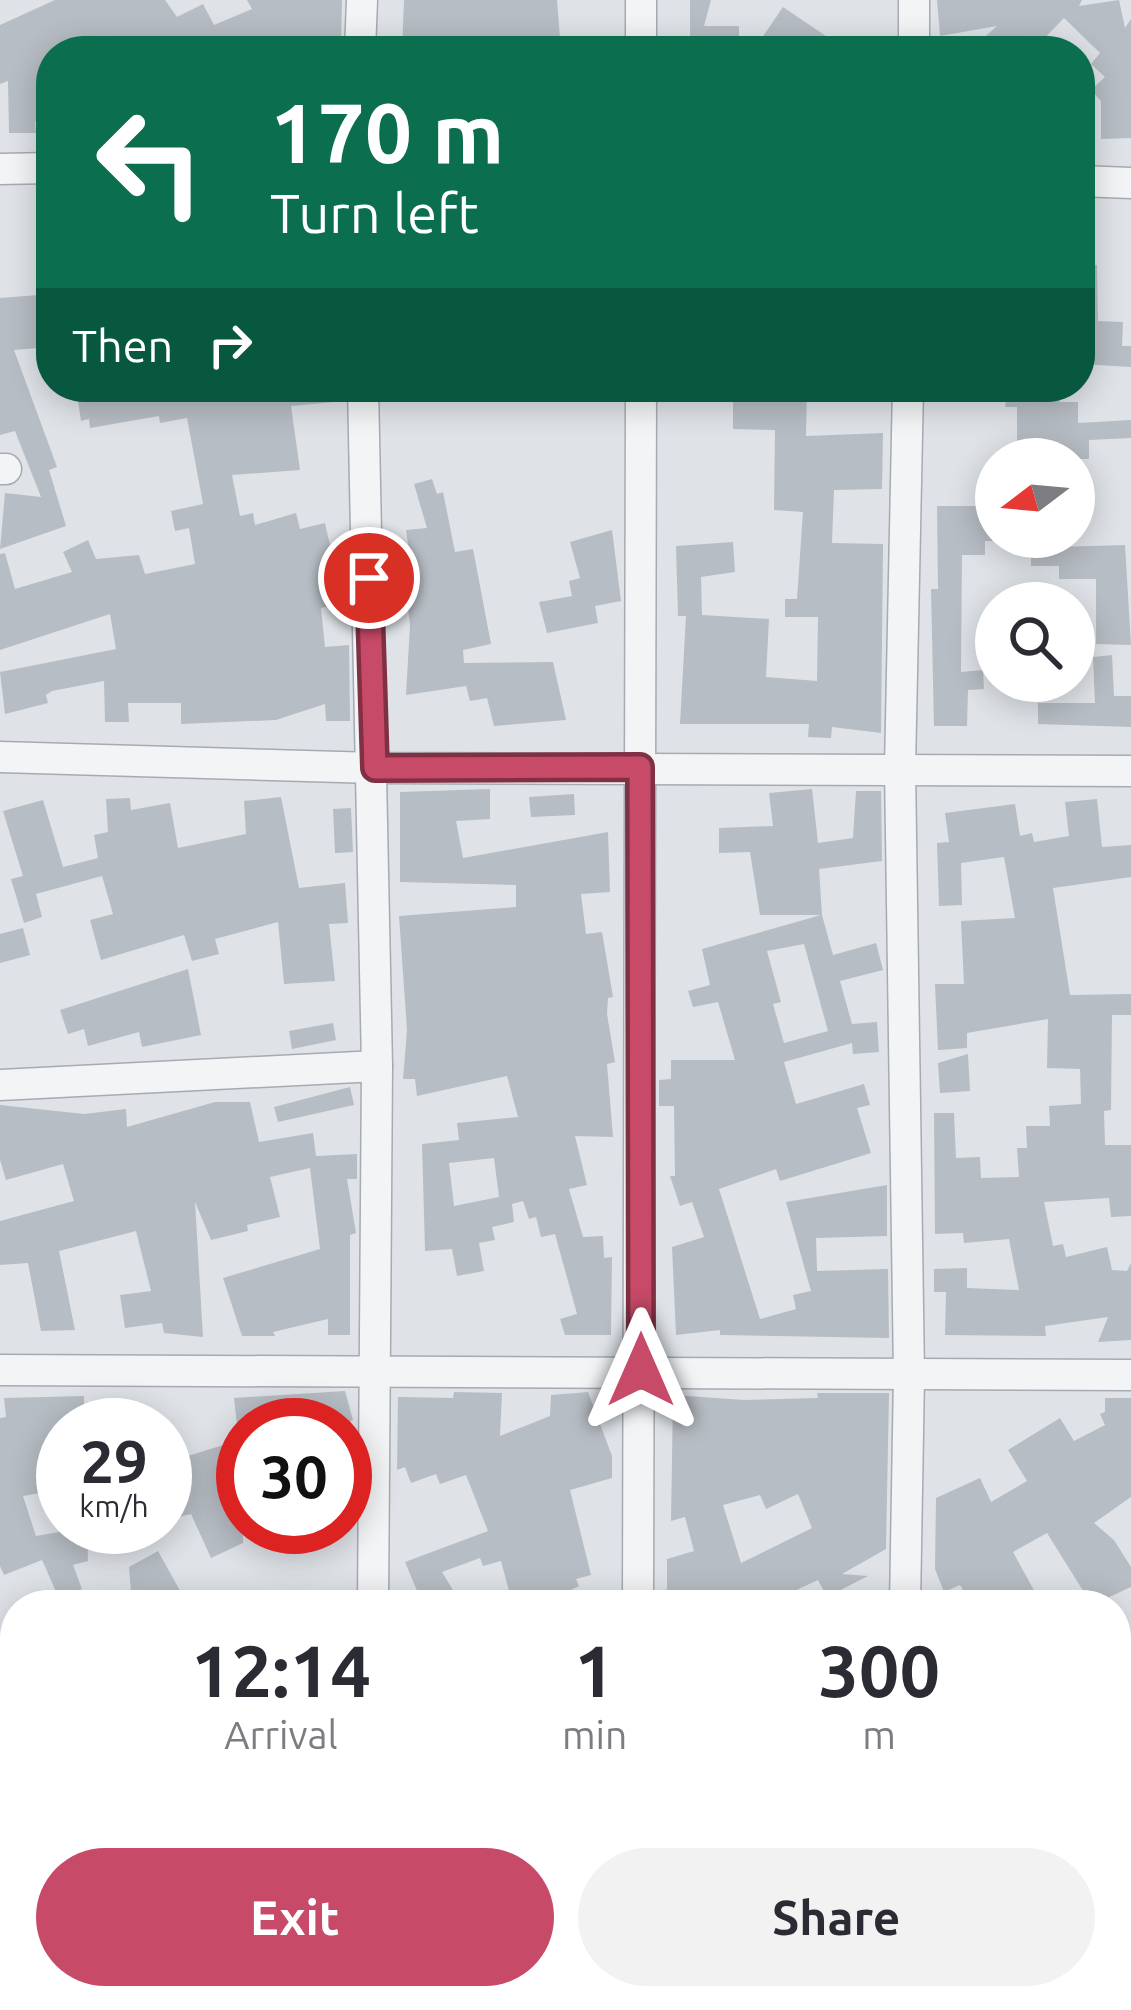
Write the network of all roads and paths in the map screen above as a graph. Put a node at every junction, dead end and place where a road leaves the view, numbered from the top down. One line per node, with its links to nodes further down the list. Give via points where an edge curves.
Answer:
1 (362, 0): 4 (street)
2 (641, 0): 5 (street)
3 (914, 0): 6 (street)
4 (361, 36)
5 (641, 36)
6 (914, 36)
7 (36, 168): 8 (street)
8 (0, 169)
9 (1095, 182): 10 (street)
10 (1131, 183)
11 (364, 402): 16 (street)
12 (640, 402): 15 (street)
13 (908, 402): 17 (street)
14 (0, 757): 16 (street)
15 (640, 767): 16 (street); 17 (street); 23 (street)
16 (375, 768): 19 (street)
17 (900, 768): 18 (street); 24 (street)
18 (1131, 771)
19 (377, 1066): 20 (street); 21 (street)
20 (0, 1085)
21 (378, 1369): 22 (street); 23 (street); 26 (street)
22 (0, 1370)
23 (641, 1370): 24 (street); 27 (street)
24 (909, 1375): 25 (street); 28 (street)
25 (1131, 1376)
26 (373, 1590)
27 (638, 1590)
28 (905, 1590)

